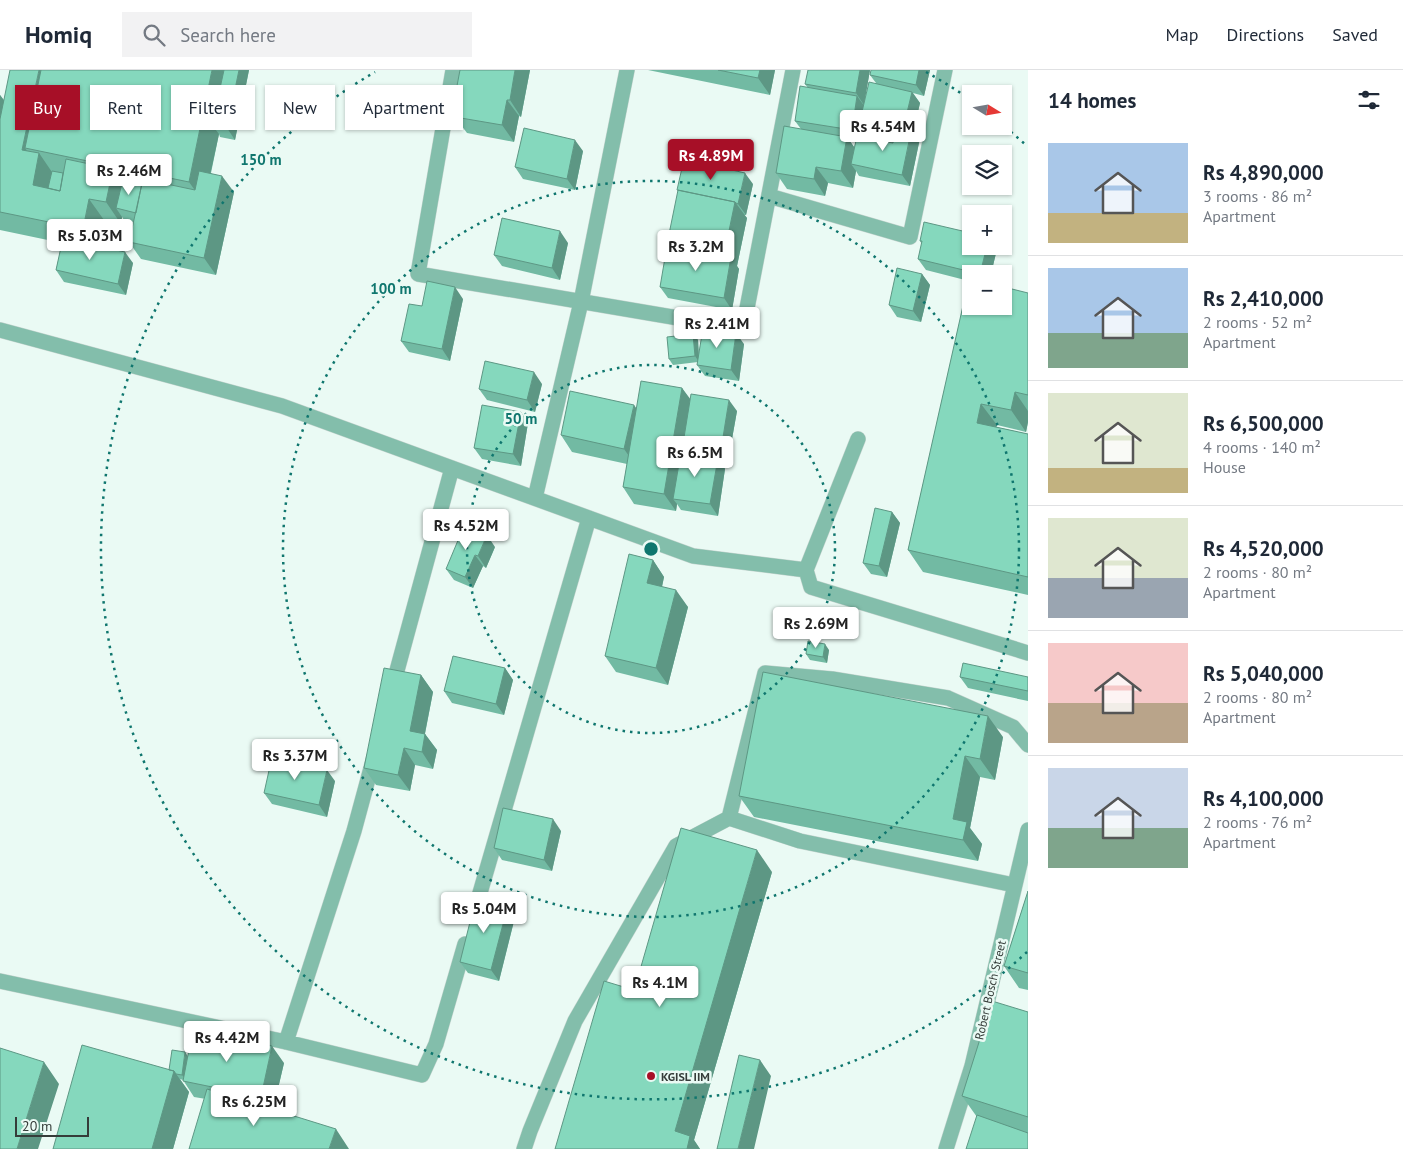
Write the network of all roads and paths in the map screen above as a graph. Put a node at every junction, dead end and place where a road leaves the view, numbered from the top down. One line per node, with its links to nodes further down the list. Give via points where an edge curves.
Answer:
1 (453, 70): 6 (street, via 418,274)
2 (627, 70): 6 (street)
3 (793, 70): 5 (street)
4 (945, 70): 5 (street, via 910,238)
5 (769, 196): 6 (street, via 743,329)
6 (581, 302): 10 (street)
7 (0, 330): 9 (street, via 282,406)
8 (858, 439): 12 (street)
9 (452, 468): 10 (street); 14 (street)
10 (535, 498): 11 (street)
11 (589, 518): 12 (street, via 693,556); 21 (street, via 436,1044 422,1075)
12 (806, 570): 13 (street, via 811,587)
13 (1028, 653)
14 (387, 707)
15 (377, 745): 21 (street, via 354,831)
16 (1028, 745): 17 (street, via 1013,728 948,698 832,679 764,673)
17 (729, 818): 19 (street, via 800,841); 22 (street, via 676,846 575,1021)
18 (1028, 830): 19 (street, Robert Bosch Street)
19 (1014, 885): 23 (street, Robert Bosch Street, via 972,1066)
20 (0, 981): 21 (street)
21 (286, 1042)
22 (524, 1149)
23 (946, 1149)

